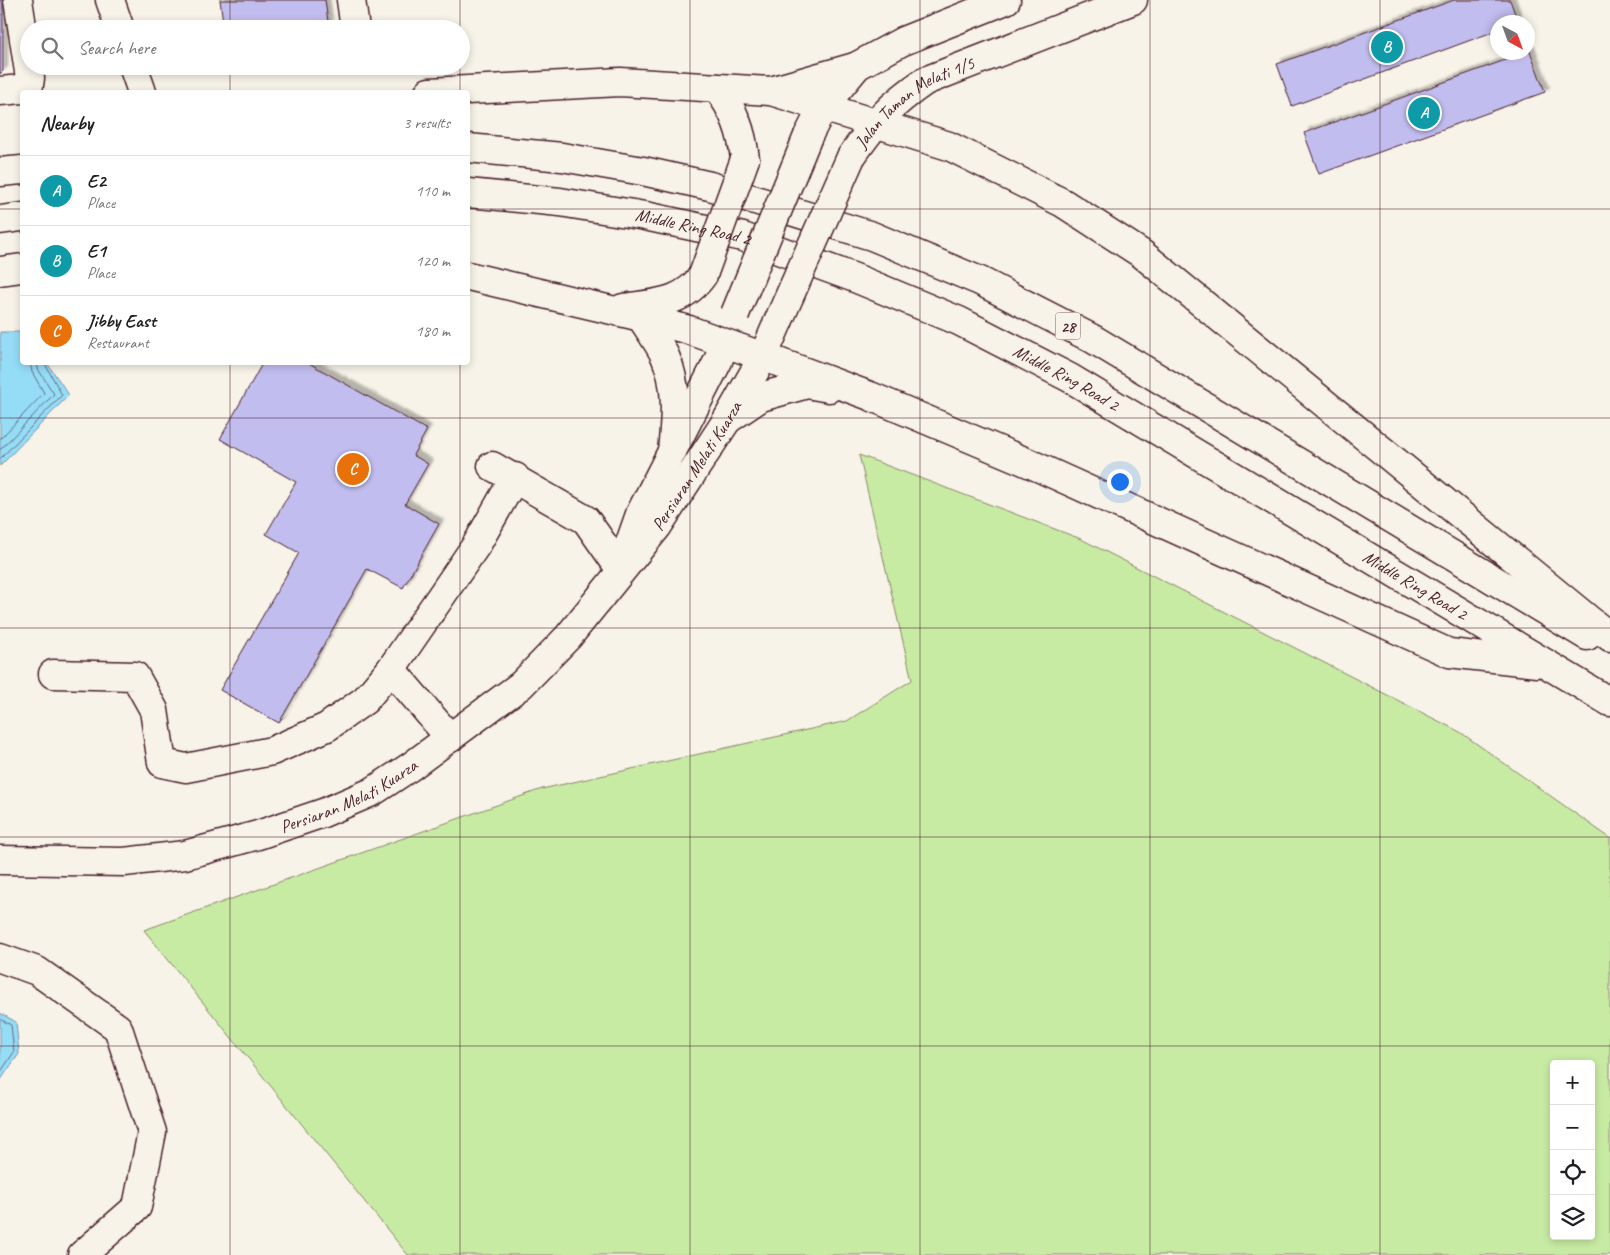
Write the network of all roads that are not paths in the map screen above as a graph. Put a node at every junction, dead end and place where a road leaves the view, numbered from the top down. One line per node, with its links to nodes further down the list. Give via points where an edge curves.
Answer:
1 (18, 0): 6 (main road)
2 (110, 0): 7 (main road)
3 (351, 0): 8 (main road)
4 (1006, 0): 9 (main road, via 903,41)
5 (1133, 0): 20 (main road, Jalan Taman Melati 1/5, via 925,81 896,101)
6 (21, 20)
7 (117, 20)
8 (354, 20)
9 (857, 66): 17 (main road); 19 (main road)
10 (30, 75): 14 (main road, via 29,85)
11 (136, 75): 15 (main road)
12 (717, 88): 16 (main road, via 620,82); 17 (main road); 30 (main road, bridge, via 737,120 745,159 703,275 694,288 683,295)
13 (20, 90): 18 (main road)
14 (22, 90)
15 (141, 90)
16 (467, 90)
17 (771, 91): 19 (main road)
18 (0, 92)
19 (823, 107): 20 (main road); 32 (main road, bridge, via 808,136)
20 (874, 123): 33 (main road, Jalan Taman Melati 1/5, bridge, via 852,157); 38 (main road, via 949,146 1063,203 1142,254)
21 (470, 148): 39 (main road, 28, via 562,157 710,186 872,236 980,281 1093,339)
22 (20, 170): 23 (main road)
23 (0, 172)
24 (470, 193): 40 (main road, Middle Ring Road 2, via 560,202 743,237 960,320 1070,378)
25 (20, 217): 26 (main road)
26 (0, 220)
27 (20, 268): 28 (main road)
28 (0, 271)
29 (470, 276): 30 (main road)
30 (614, 309): 31 (main road)
31 (642, 317): 32 (main road); 36 (main road, via 666,356 672,377 676,403)
32 (724, 343): 33 (main road); 36 (main road, Persiaran Melati Kuarza)
33 (763, 357): 34 (main road); 35 (main road, Persiaran Melati Kuarza)
34 (870, 396): 35 (main road, via 807,384 761,397); 40 (main road, via 1031,464 1449,653)
35 (727, 420): 37 (main road, Persiaran Melati Kuarza, via 657,527)
36 (672, 452): 37 (main road, Persiaran Melati Kuarza, via 640,514)
37 (621, 570): 41 (main road, via 586,520 504,472 477,544); 44 (main road, Persiaran Melati Kuarza, via 568,637 521,686)
38 (1610, 637)
39 (1610, 650)
40 (1546, 664): 43 (main road, Middle Ring Road 2)
41 (391, 669): 42 (main road, via 365,700 327,727 272,750 186,768 162,763 154,710 135,676); 44 (main road)
42 (53, 674)
43 (1610, 702)
44 (450, 738): 45 (main road, Persiaran Melati Kuarza, via 372,792 323,814 249,838 185,855 124,862)
45 (0, 860)
46 (0, 958): 47 (main road, via 37,971 118,1028 152,1132 137,1207)
47 (82, 1255)

